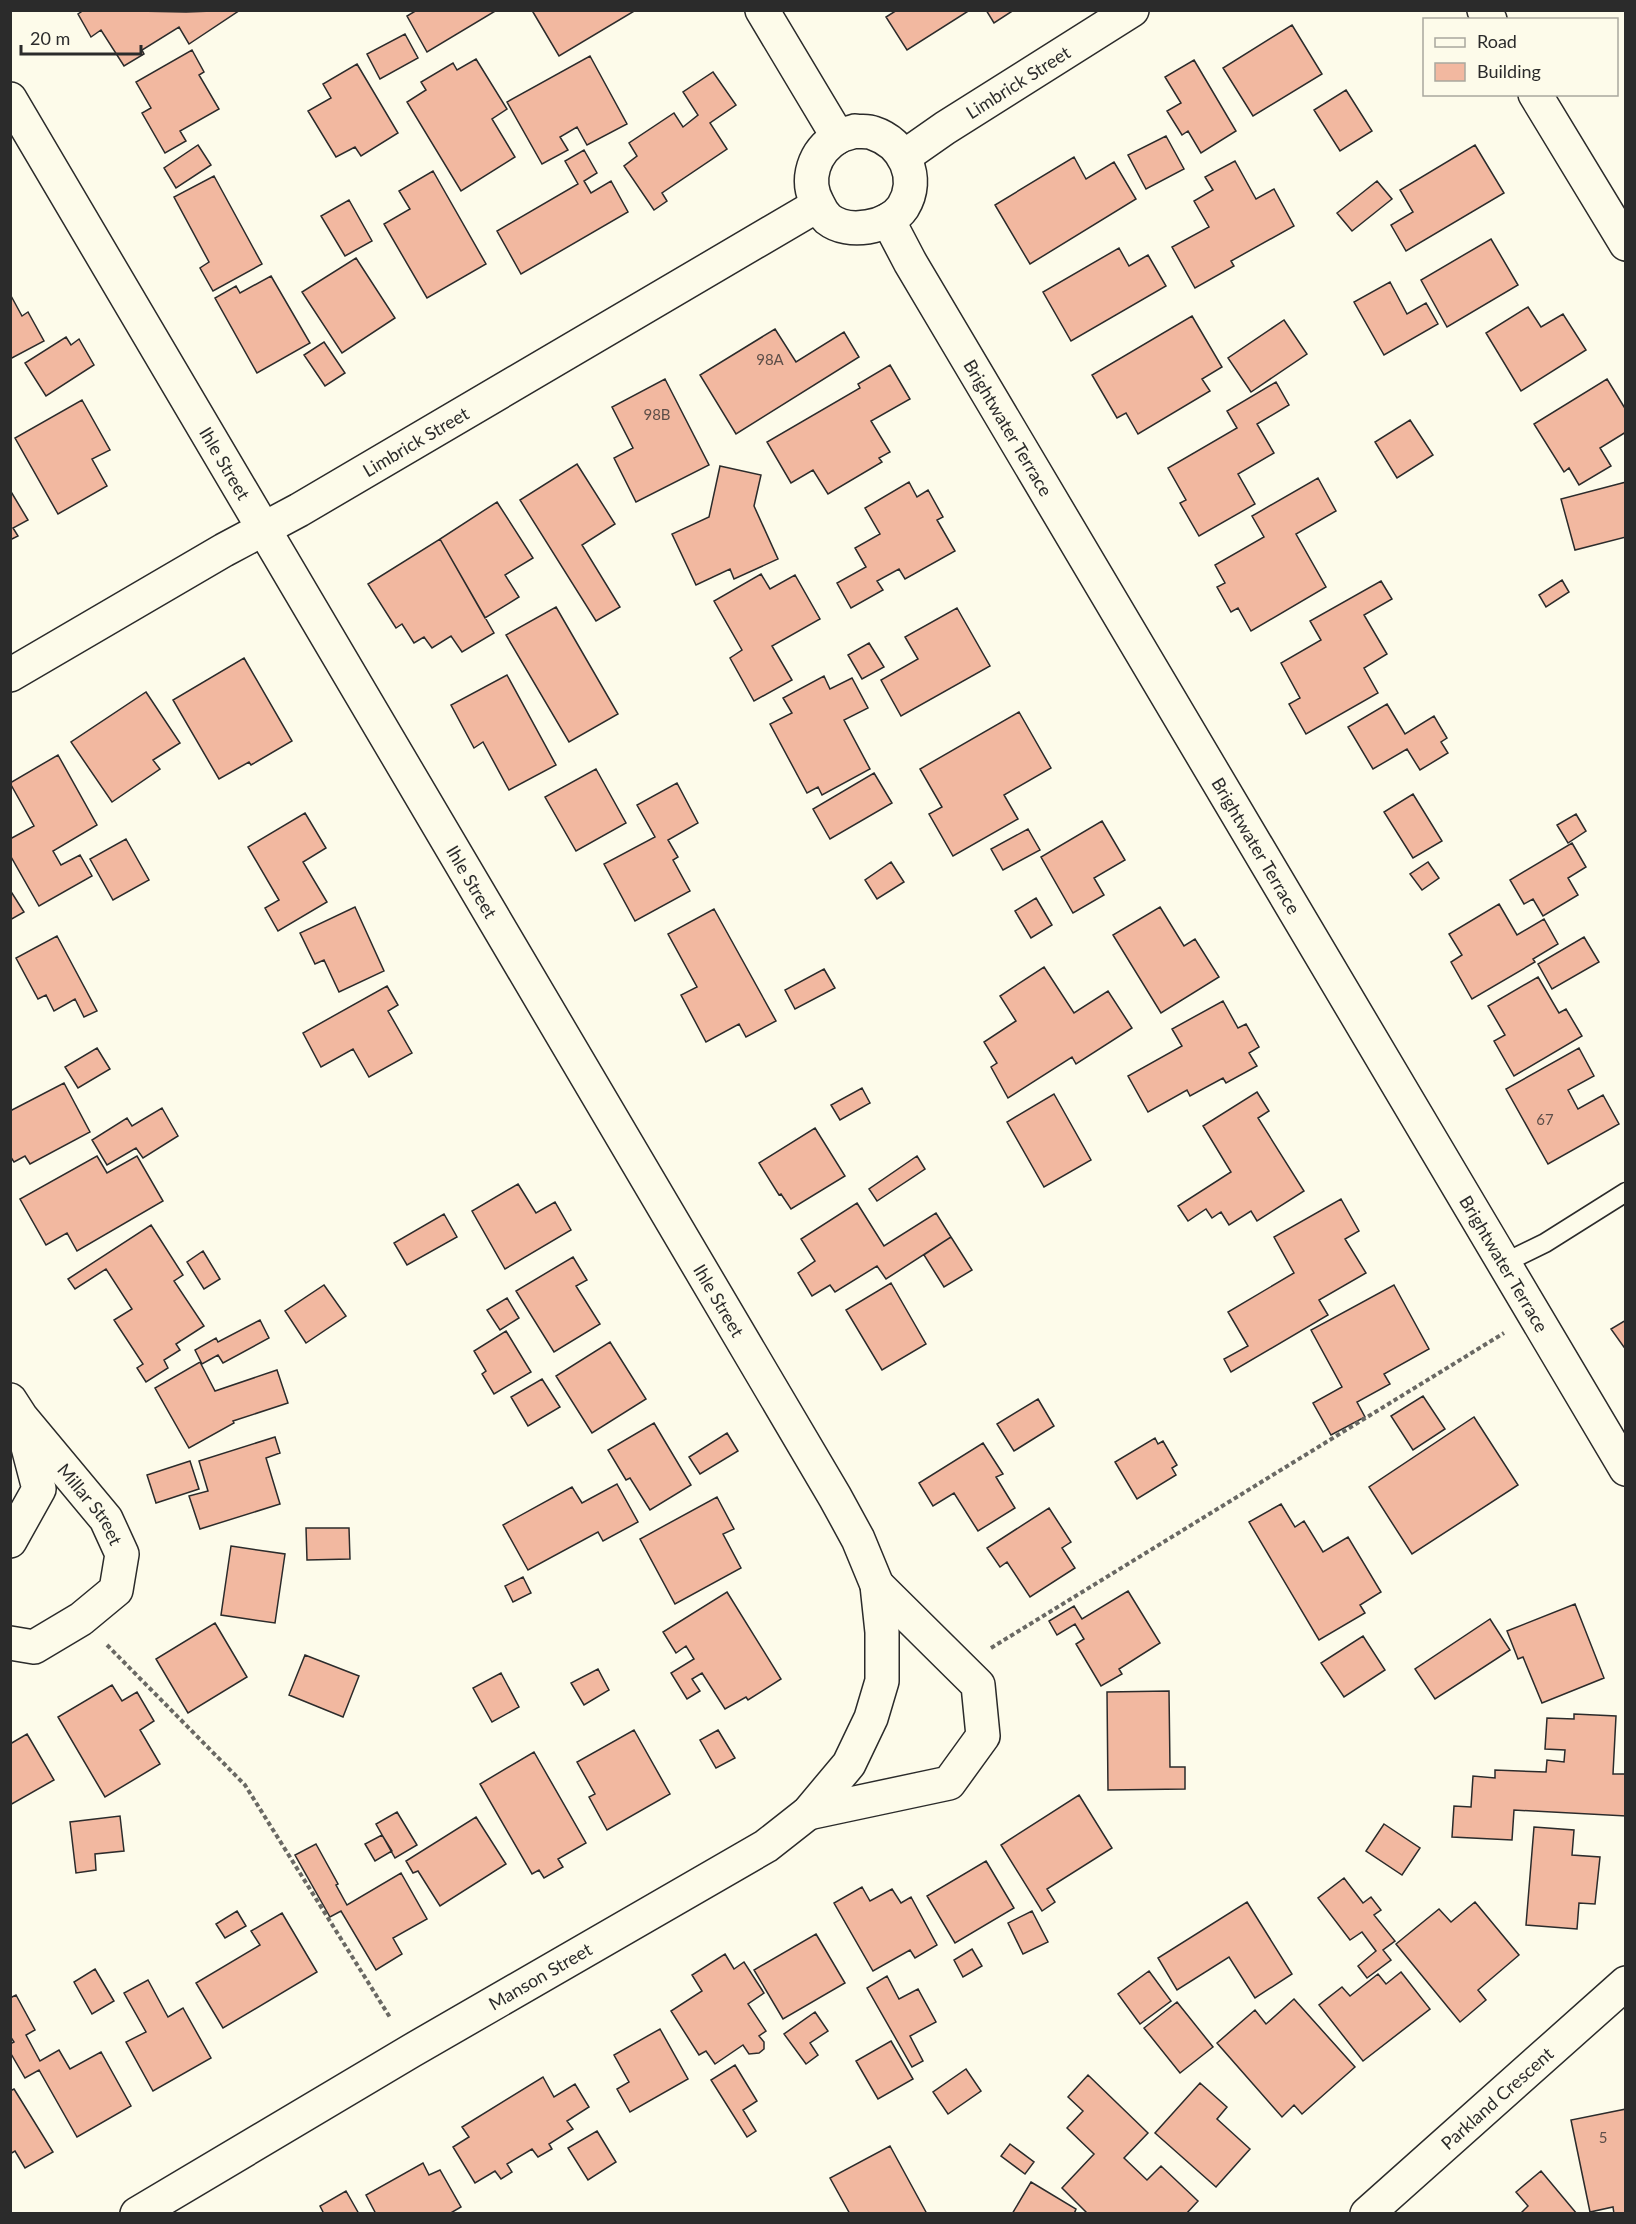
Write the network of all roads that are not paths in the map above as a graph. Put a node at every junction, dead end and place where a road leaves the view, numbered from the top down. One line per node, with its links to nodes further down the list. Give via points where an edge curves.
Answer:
1 (762, 10): 5 (street)
2 (1132, 10): 6 (street, Limbrick Street)
3 (1536, 96): 9 (street)
4 (10, 99): 10 (street, Ihle Street)
5 (838, 137): 6 (street, via 855,131 872,133); 7 (street, via 814,164 811,190)
6 (905, 156): 8 (street, via 909,179 906,197 902,208)
7 (818, 205): 8 (street, via 829,219 846,227 869,227); 10 (street, Limbrick Street)
8 (888, 220): 13 (street, Brightwater Terrace)
9 (1626, 244)
10 (263, 530): 11 (street, Limbrick Street); 17 (street, Ihle Street, via 829,1486)
11 (10, 675)
12 (1626, 1192): 13 (lane, via 1545,1243)
13 (1504, 1263): 15 (street, Brightwater Terrace)
14 (16, 1409): 16 (street, Millar Street, via 39,1489); 18 (street, Millar Street, via 106,1519 122,1554 116,1590 81,1619 34,1647)
15 (1626, 1469)
16 (10, 1541)
17 (878, 1585): 19 (street, Ihle Street); 20 (street, via 978,1685 983,1736 949,1783)
18 (10, 1643)
19 (882, 1681): 20 (street, Manson Street, via 871,1718 849,1764)
20 (808, 1813): 22 (street, Manson Street, via 766,1846)
21 (1626, 1983): 23 (street, Parkland Crescent)
22 (137, 2214)
23 (1367, 2214)

